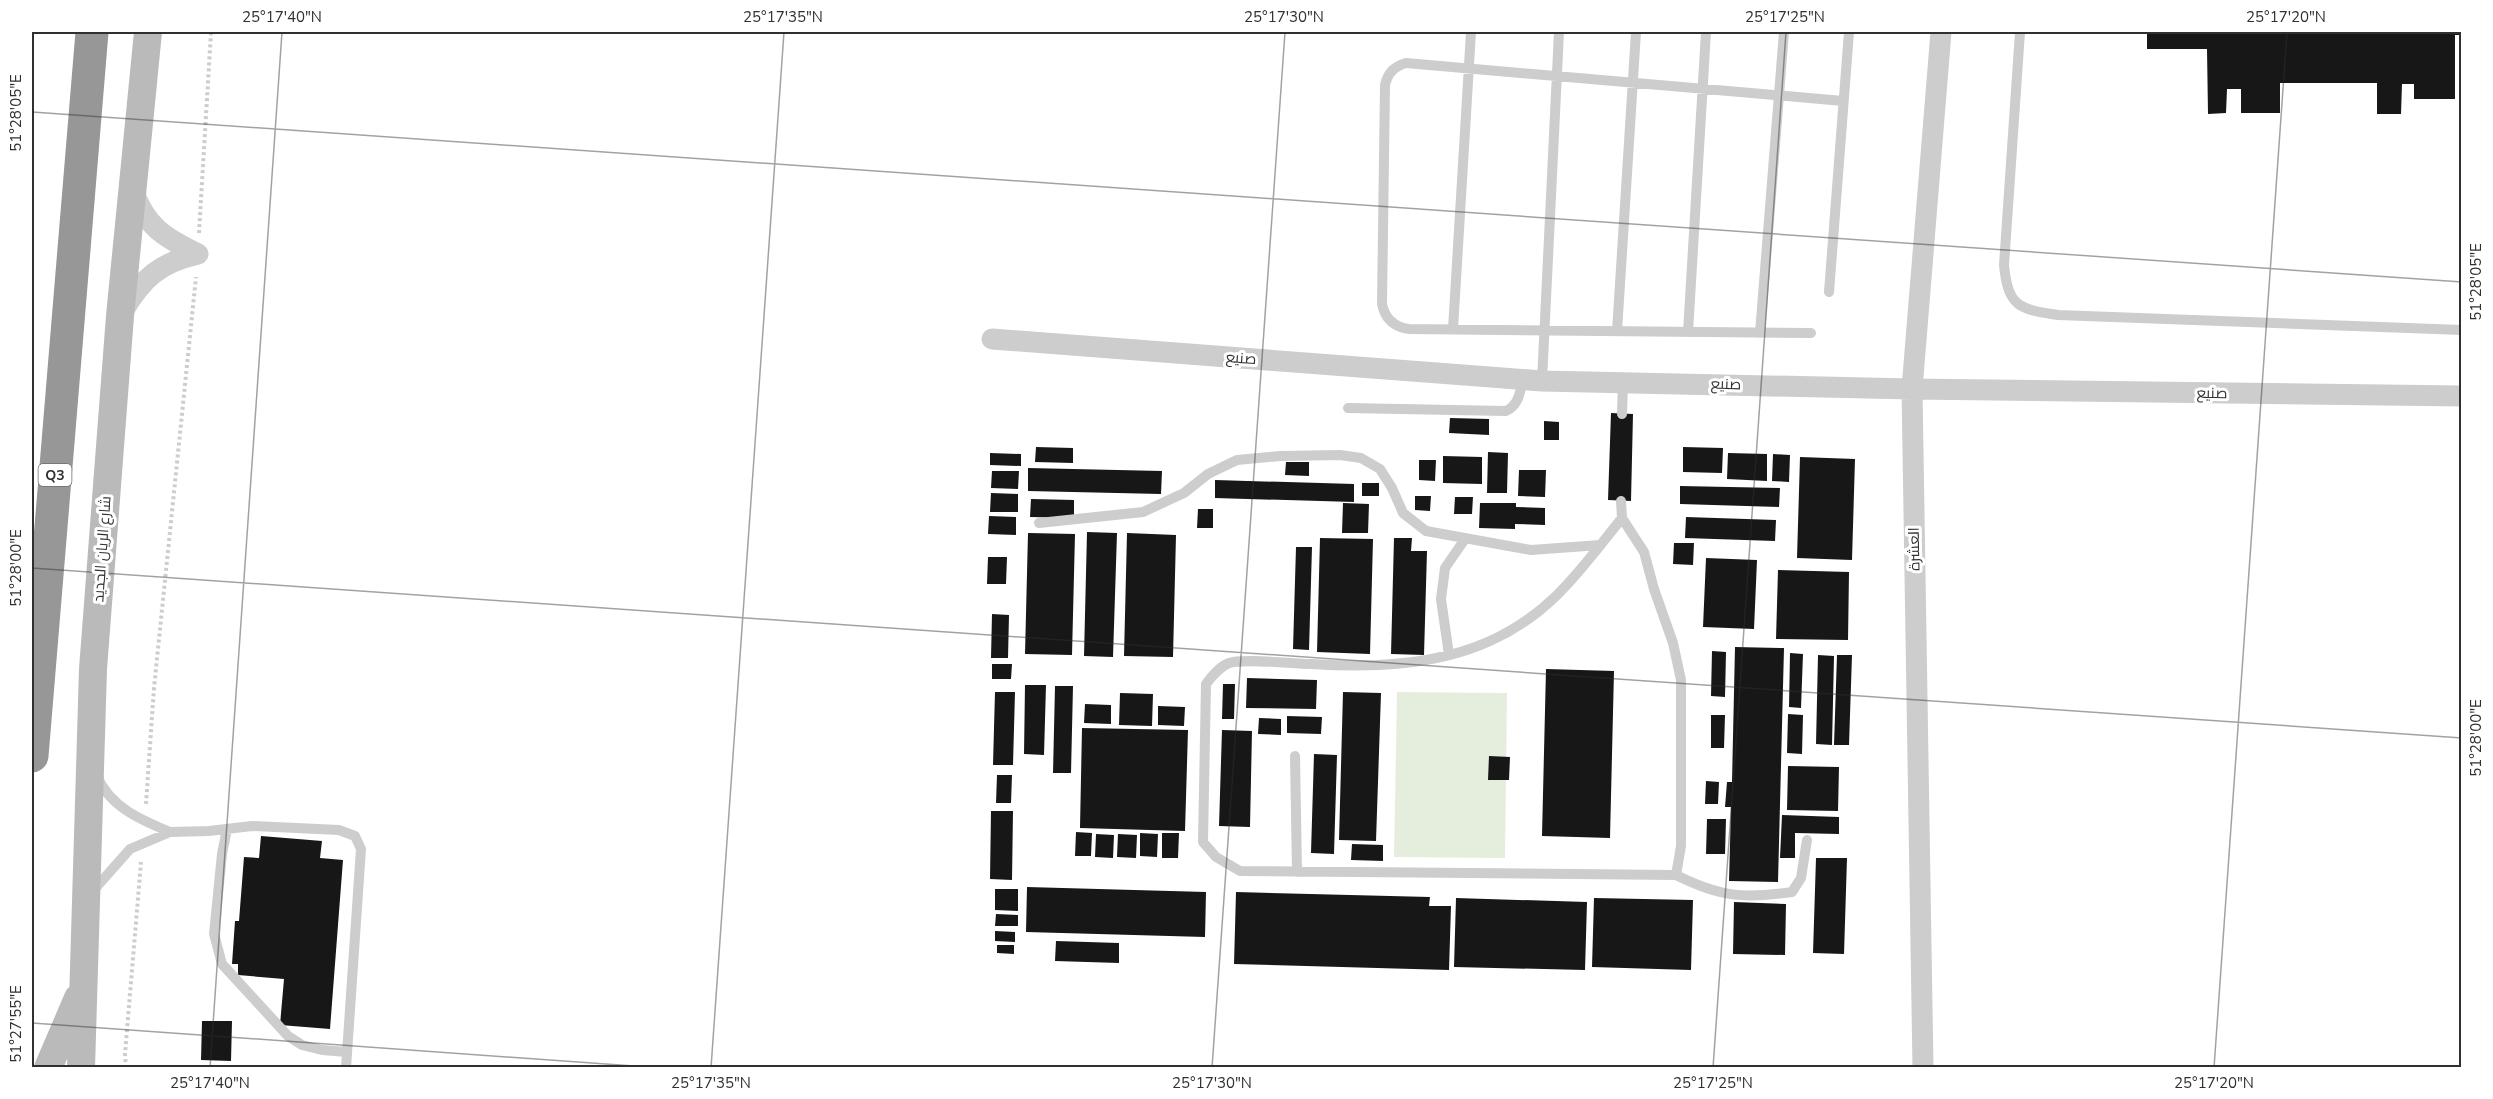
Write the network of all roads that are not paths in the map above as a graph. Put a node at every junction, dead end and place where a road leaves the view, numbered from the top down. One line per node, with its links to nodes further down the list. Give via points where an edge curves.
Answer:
1 (92, 32): 40 (highway, Q3)
2 (148, 32): 17 (street, شارع الريان الجديد)
3 (1471, 32): 11 (lane)
4 (1558, 32): 12 (lane)
5 (1636, 32): 13 (lane)
6 (1706, 32): 14 (lane)
7 (1784, 32): 15 (lane)
8 (1849, 32): 16 (lane)
9 (1941, 32): 30 (street, العشرة)
10 (2020, 32): 22 (lane, via 2004,265 2006,288 2017,304 2058,315)
11 (1468, 69): 12 (lane); 20 (lane); 20 (lane, via 1406,63 1392,69 1385,85 1384,311 1391,322 1402,328)
12 (1556, 76): 13 (lane); 21 (lane)
13 (1632, 83): 14 (lane); 23 (lane)
14 (1703, 89): 15 (lane); 24 (lane)
15 (1778, 96): 16 (lane); 25 (lane)
16 (1843, 101): 18 (lane)
17 (132, 187): 19 (street, شارع الريان الجديد); 19 (street, via 156,230 198,254 151,274 138,286)
18 (1829, 292)
19 (120, 316): 42 (street, شارع الريان الجديد, via 93,669)
20 (1453, 329): 21 (lane)
21 (1543, 330): 23 (lane); 28 (lane)
22 (2462, 330)
23 (1617, 331): 24 (lane)
24 (1688, 332): 25 (lane)
25 (1760, 333): 26 (lane)
26 (1811, 333)
27 (992, 339): 28 (street, صنيع)
28 (1532, 380): 29 (street, صنيع); 32 (lane, via 1514,408 1506,411)
29 (1623, 381): 30 (street, صنيع); 33 (lane)
30 (1912, 389): 31 (street, صنيع); 57 (street, العشرة)
31 (2462, 396)
32 (1348, 408)
33 (1622, 414)
34 (1621, 501): 35 (lane)
35 (1622, 518): 38 (lane); 47 (lane, via 1644,552 1681,680 1681,835)
36 (1039, 523): 37 (lane, via 1143,512 1184,493 1208,474 1237,460 1340,455 1361,458 1380,469 1403,513 1426,531)
37 (1465, 539): 38 (lane, via 1531,550); 39 (lane, via 1444,568 1441,599)
38 (1600, 545): 39 (lane, via 1573,581 1539,612 1491,641)
39 (1449, 656): 46 (lane, via 1364,667 1230,663 1215,672 1206,684 1203,842 1216,857 1240,871)
40 (32, 756)
41 (1295, 756): 46 (lane)
42 (90, 761): 44 (lane, via 100,785 135,818); 48 (street, شارع الريان الجديد)
43 (226, 829): 44 (lane); 51 (lane, via 214,934 222,964 288,1036 312,1047); 51 (lane, via 252,826 339,830 355,836 361,849)
44 (170, 832): 48 (lane, via 130,849)
45 (1807, 840): 47 (lane, via 1801,879 1792,892 1719,893)
46 (1297, 872): 47 (lane)
47 (1676, 875)
48 (86, 899): 49 (street, شارع الريان الجديد)
49 (84, 982): 50 (street, شارع الريان الجديد); 52 (street)
50 (82, 1030): 53 (street); 54 (street, شارع الريان الجديد); 55 (street)
51 (346, 1052): 56 (lane)
52 (48, 1068)
53 (72, 1068)
54 (81, 1068)
55 (91, 1068)
56 (346, 1068)
57 (1923, 1068)

